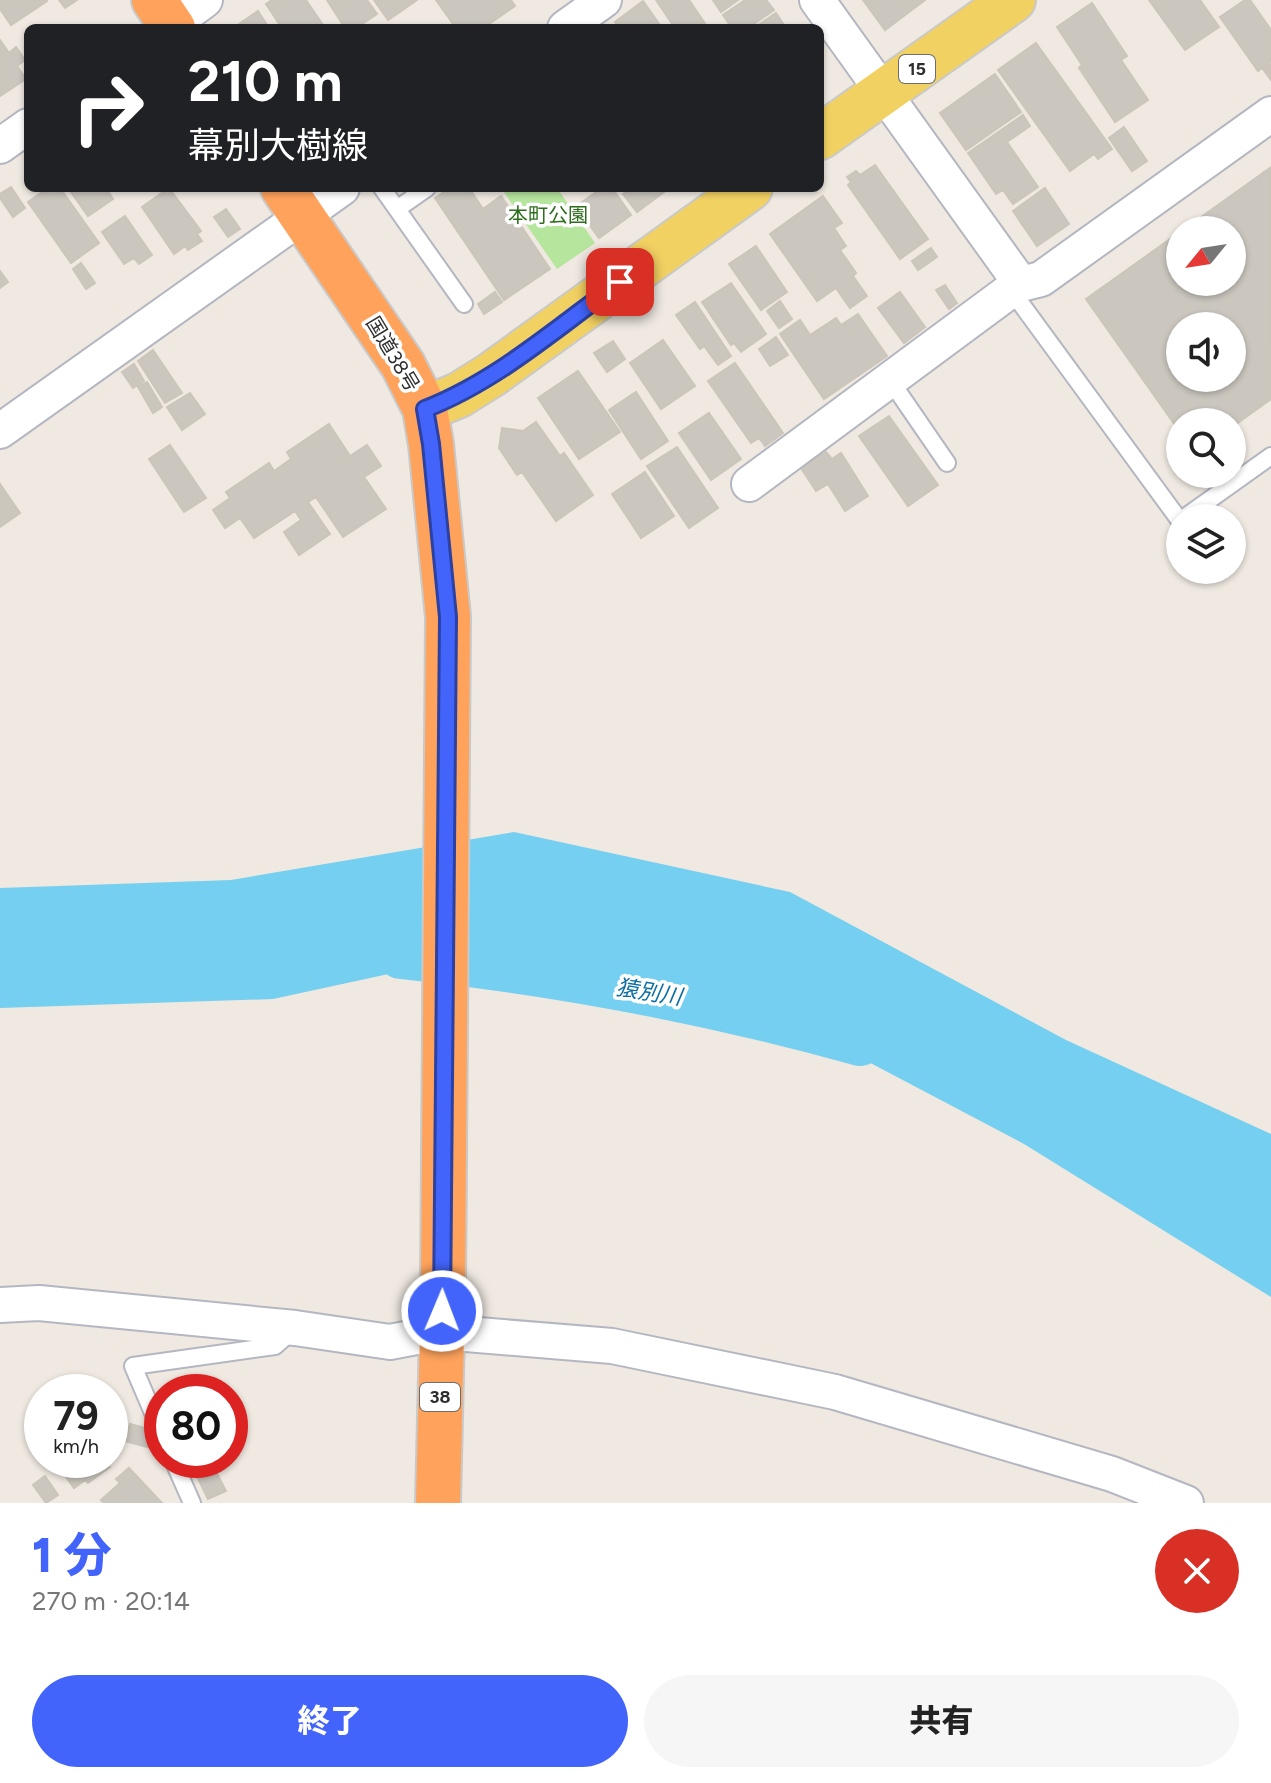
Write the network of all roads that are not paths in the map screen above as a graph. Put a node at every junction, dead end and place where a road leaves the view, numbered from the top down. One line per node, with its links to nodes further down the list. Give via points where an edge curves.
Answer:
1 (604, 0): 4 (street)
2 (817, 0): 5 (street)
3 (1013, 0): 5 (main road, 15)
4 (571, 24)
5 (883, 93): 8 (main road, 15); 16 (street)
6 (1271, 114): 16 (street, via 1041,279)
7 (24, 129): 9 (street)
8 (824, 134)
9 (0, 146)
10 (328, 192): 14 (street)
11 (385, 192): 15 (lane)
12 (421, 192): 15 (lane)
13 (744, 192): 19 (main road, via 491,375)
14 (293, 202): 19 (highway, 国道38号 / 38, via 403,365); 20 (street)
15 (397, 209): 17 (lane)
16 (1016, 287): 18 (street); 24 (lane)
17 (464, 304)
18 (890, 380): 22 (lane); 23 (street)
19 (425, 409): 27 (highway, 国道38号 / 38, via 448,617)
20 (0, 431)
21 (1271, 456): 25 (lane)
22 (947, 463)
23 (749, 484)
24 (1171, 504)
25 (1204, 504)
26 (0, 1305): 28 (street, via 39,1303)
27 (442, 1311): 28 (street, via 390,1342); 32 (highway, 国道38号 / 38); 33 (street, via 835,1392 1112,1474)
28 (295, 1328): 29 (lane, via 275,1346 133,1366)
29 (144, 1392)
30 (181, 1478): 31 (lane)
31 (192, 1503)
32 (438, 1503)
33 (1186, 1503)

